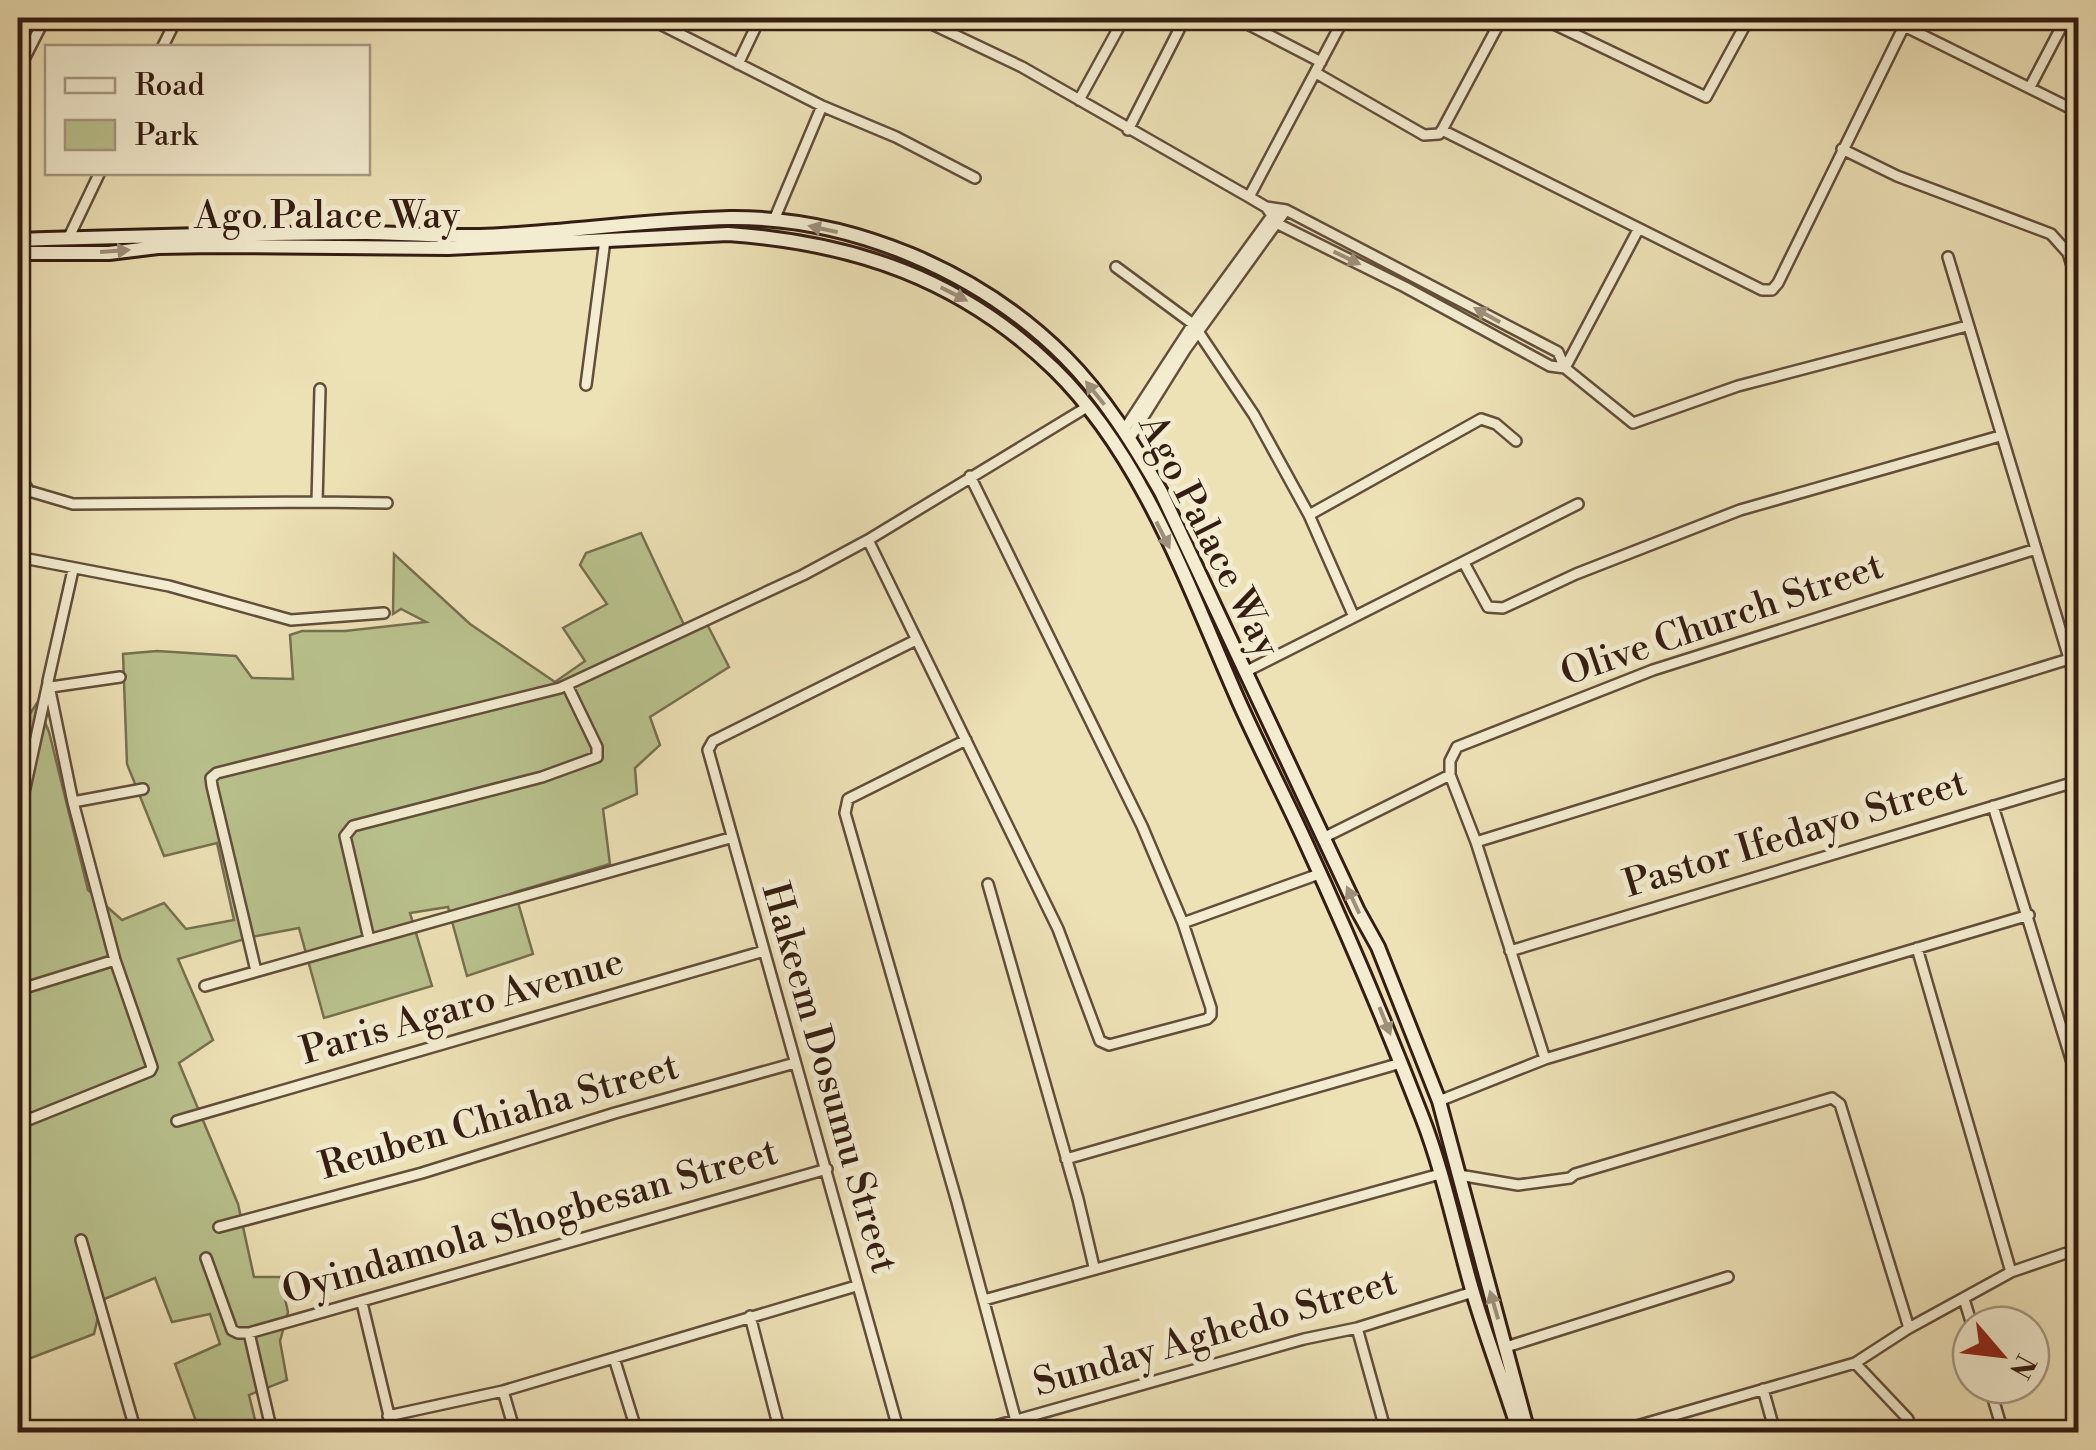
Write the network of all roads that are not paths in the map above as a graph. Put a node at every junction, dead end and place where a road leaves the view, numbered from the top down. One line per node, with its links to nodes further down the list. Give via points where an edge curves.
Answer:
1 (45, 18): 18 (street)
2 (176, 18): 15 (street)
3 (648, 18): 17 (street)
4 (760, 18): 17 (street)
5 (918, 18): 21 (street)
6 (1124, 18): 21 (street)
7 (1186, 18): 24 (street)
8 (1236, 18): 16 (street)
9 (1344, 18): 16 (street)
10 (1502, 18): 25 (street)
11 (1541, 18): 12 (street, via 1706,97)
12 (1749, 18)
13 (2066, 18): 20 (street)
14 (1906, 22): 20 (street); 26 (street)
15 (163, 45)
16 (1321, 62): 19 (street)
17 (738, 64): 22 (street)
18 (18, 71)
19 (1316, 73): 25 (street, via 1424,135); 29 (street)
20 (2030, 87): 23 (street)
21 (1079, 100): 24 (street)
22 (822, 106): 28 (street); 31 (street)
23 (2078, 112)
24 (1128, 130): 29 (street)
25 (1442, 130): 33 (street)
26 (1842, 149): 33 (street, via 1772,290); 40 (street, via 2051,234 2068,254)
27 (99, 175): 34 (street)
28 (975, 178)
29 (1250, 196): 30 (street)
30 (1276, 208): 32 (street); 32 (street); 43 (street, one-way to 30, via 1558,352)
31 (774, 220): 34 (main road, Ago Palace Way, via 475,236); 47 (main road, Ago Palace Way, one-way to 31, via 1066,357 998,300 872,241)
32 (1274, 221): 42 (street); 43 (street, one-way to 43)
33 (1638, 230): 43 (street)
34 (68, 238): 35 (main road, Ago Palace Way)
35 (18, 240)
36 (605, 240): 37 (main road, Ago Palace Way, one-way to 36); 44 (street); 46 (main road, Ago Palace Way, one-way to 46, via 728,234 857,253 974,305 1056,371)
37 (18, 253)
38 (1948, 257): 41 (street)
39 (1116, 267): 42 (street)
40 (2078, 284)
41 (1967, 326): 43 (street, via 1738,386 1633,423); 48 (street)
42 (1195, 328): 47 (street); 55 (street)
43 (1564, 368)
44 (586, 385)
45 (320, 390): 52 (street)
46 (1087, 407): 51 (street); 80 (main road, Ago Palace Way, one-way to 80, via 1130,467 1192,589)
47 (1127, 434): 65 (main road, Ago Palace Way)
48 (2000, 436): 57 (street); 59 (street, via 1740,510 1503,608 1488,607)
49 (1516, 440): 55 (street, via 1480,419)
50 (18, 474): 52 (street, via 28,492 65,503)
51 (970, 476): 56 (street); 83 (street)
52 (316, 502): 53 (street)
53 (386, 503)
54 (1578, 504): 59 (street)
55 (1310, 515): 62 (street)
56 (868, 540): 63 (street); 68 (street)
57 (2036, 549): 64 (street); 71 (street, Olive Church Street, via 1653,670 1457,748)
58 (18, 556): 60 (street)
59 (1464, 563): 62 (street)
60 (73, 570): 61 (street, via 168,586 300,621); 67 (street)
61 (384, 613)
62 (1354, 616): 65 (street)
63 (914, 641): 70 (street); 77 (street, Hakeem Dosumu Street, via 713,741 708,750)
64 (2069, 659): 69 (street); 79 (street)
65 (1245, 672): 78 (main road, Ago Palace Way)
66 (120, 677): 67 (street)
67 (50, 684): 74 (street); 76 (street)
68 (567, 685): 84 (street, via 597,758 348,830); 91 (street, via 217,773 212,786)
69 (2078, 688)
70 (966, 740): 83 (street, via 1058,929 1100,1040 1109,1045 1212,1015); 118 (street, via 845,805)
71 (1450, 774): 78 (street); 79 (street)
72 (2078, 780): 75 (street)
73 (143, 789): 74 (street)
74 (74, 802): 90 (street)
75 (1993, 806): 82 (street, Pastor Ifedayo Street); 87 (street, Pastor Ifedayo Street)
76 (18, 820)
77 (730, 838): 84 (street); 86 (street, Hakeem Dosumu Street)
78 (1325, 838): 88 (main road, Ago Palace Way, one-way to 78)
79 (1476, 842): 87 (street)
80 (1320, 874): 83 (street); 89 (main road, Ago Palace Way)
81 (988, 884): 103 (street)
82 (2029, 915): 85 (street); 99 (street, Pastor Ifedayo Street)
83 (1183, 922)
84 (369, 939): 91 (street)
85 (1917, 948): 96 (street); 113 (street)
86 (764, 951): 97 (street, Hakeem Dosumu Street); 101 (street, Paris Agaro Avenue)
87 (1510, 951): 96 (street)
88 (1382, 954): 89 (main road); 92 (main road, Ago Palace Way)
89 (1358, 958): 93 (main road, Ago Palace Way)
90 (115, 960): 95 (street); 102 (street, via 152,1060 150,1071)
91 (256, 971): 94 (street)
92 (1389, 974): 93 (main road); 100 (main road, Ago Palace Way)
93 (1366, 976): 98 (main road, Ago Palace Way, one-way to 98)
94 (205, 986)
95 (18, 990)
96 (1545, 1059): 100 (street)
97 (794, 1063): 104 (street, Hakeem Dosumu Street); 107 (street, Reuben Chiaha Street)
98 (1401, 1063): 103 (street); 105 (main road, Ago Palace Way)
99 (2078, 1082)
100 (1439, 1101): 106 (main road, Ago Palace Way)
101 (177, 1121)
102 (18, 1124)
103 (1066, 1160): 111 (street)
104 (827, 1170): 115 (street, Hakeem Dosumu Street); 119 (street, Oyindamola Shogbesan Street)
105 (1440, 1174): 111 (street); 116 (main road, Ago Palace Way)
106 (1459, 1175): 123 (street, via 1518,1185 1570,1178 1832,1098 1840,1104); 125 (main road, Ago Palace Way, one-way to 106)
107 (219, 1227)
108 (82, 1240): 135 (street)
109 (2076, 1250): 112 (street); 113 (street)
110 (206, 1258): 124 (street, via 232,1330)
111 (1094, 1268): 118 (street)
112 (2078, 1270)
113 (2011, 1272): 117 (street)
114 (1728, 1277): 125 (street)
115 (856, 1286): 121 (street); 141 (street, Hakeem Dosumu Street)
116 (1473, 1292): 122 (street, Sunday Aghedo Street); 145 (main road, Ago Palace Way)
117 (1964, 1299): 120 (street); 123 (street)
118 (984, 1300): 133 (street)
119 (362, 1303): 124 (street, Oyindamola Shogbesan Street); 131 (street)
120 (1966, 1305)
121 (750, 1316): 126 (street); 140 (street)
122 (1357, 1328): 133 (street, Sunday Aghedo Street); 144 (street)
123 (1909, 1328): 127 (street)
124 (249, 1333): 136 (street)
125 (1506, 1346): 146 (main road, Ago Palace Way)
126 (614, 1358): 129 (street); 139 (street)
127 (1855, 1363): 128 (street); 132 (street)
128 (1762, 1389): 134 (street); 148 (street)
129 (503, 1391): 131 (street); 138 (street)
130 (1995, 1405): 149 (street)
131 (388, 1416): 137 (street)
132 (1908, 1419)
133 (1016, 1421): 142 (street, Sunday Aghedo Street); 143 (street)
134 (1648, 1428): 147 (street)
135 (136, 1432)
136 (272, 1432)
137 (393, 1432)
138 (515, 1432)
139 (636, 1432)
140 (780, 1432)
141 (899, 1432)
142 (974, 1432)
143 (1019, 1432)
144 (1386, 1432)
145 (1519, 1432)
146 (1528, 1432)
147 (1616, 1432)
148 (1775, 1432)
149 (2003, 1432)

